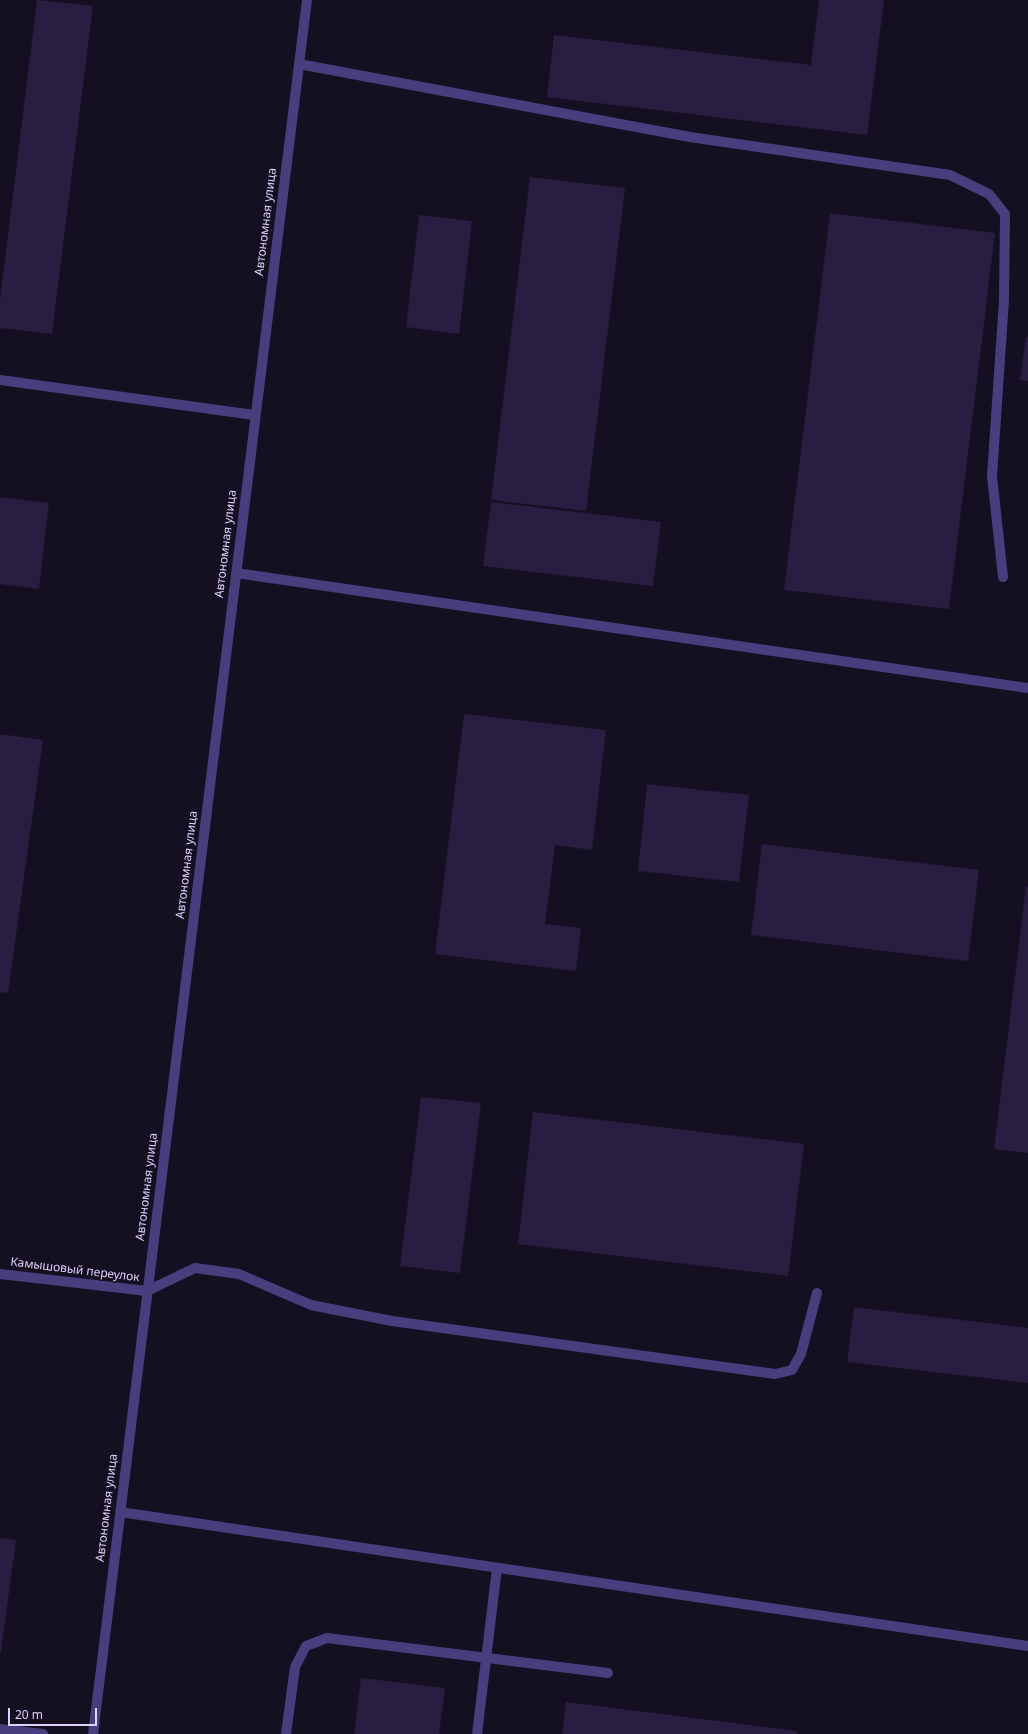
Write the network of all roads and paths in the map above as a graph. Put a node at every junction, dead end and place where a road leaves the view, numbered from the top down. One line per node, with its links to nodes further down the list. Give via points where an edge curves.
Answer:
1 (307, 0): 2 (street, Автономная улица)
2 (299, 64): 4 (street, Автономная улица); 6 (street, via 690,137 950,175 989,194 1005,214 1004,300 992,476)
3 (0, 380): 4 (street)
4 (254, 415): 5 (street, Автономная улица)
5 (236, 573): 7 (street); 9 (street, Автономная улица)
6 (1003, 577)
7 (1028, 688)
8 (0, 1274): 9 (street, Камышовый переулок)
9 (147, 1292): 10 (street, via 194,1268 239,1274 311,1305 392,1322 775,1374 792,1370 801,1354); 11 (street, Автономная улица)
10 (817, 1293)
11 (120, 1512): 12 (street); 18 (street, Автономная улица)
12 (498, 1568): 13 (street); 14 (street)
13 (1028, 1646)
14 (486, 1659): 15 (street); 19 (street, via 327,1638 306,1646 295,1667); 20 (street)
15 (608, 1673)
16 (0, 1729): 17 (street)
17 (43, 1734)
18 (93, 1734)
19 (286, 1734)
20 (477, 1734)

